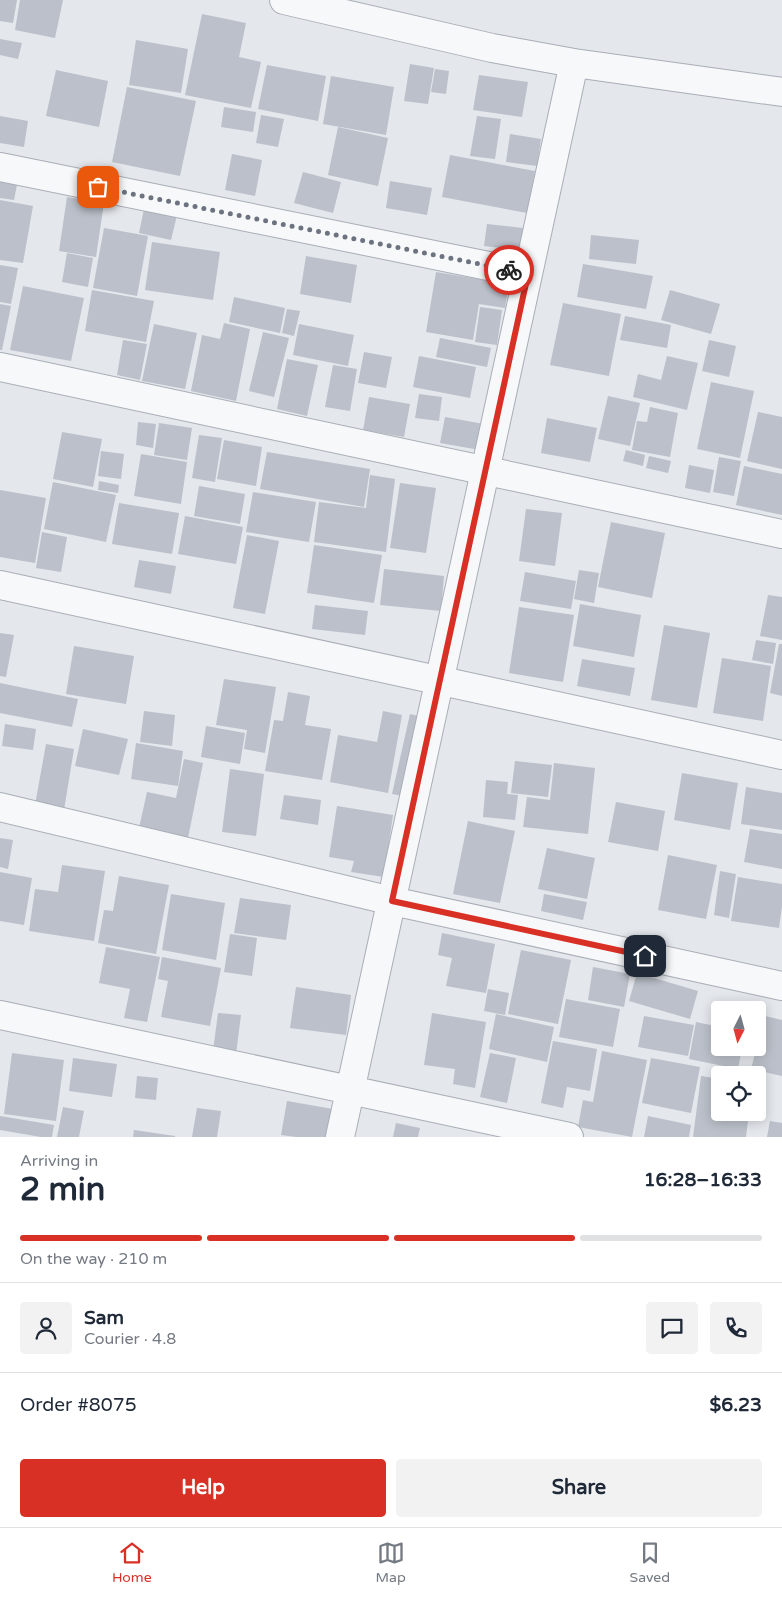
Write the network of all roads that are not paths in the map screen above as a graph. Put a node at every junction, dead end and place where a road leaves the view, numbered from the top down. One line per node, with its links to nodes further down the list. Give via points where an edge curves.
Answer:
1 (284, 0): 2 (street, via 492,48)
2 (574, 63): 3 (street); 5 (street)
3 (782, 92)
4 (0, 167): 5 (street)
5 (528, 274): 7 (street)
6 (0, 367): 7 (street)
7 (485, 472): 8 (street); 10 (street)
8 (782, 534)
9 (0, 585): 10 (street)
10 (440, 681): 11 (street); 13 (street)
11 (782, 755)
12 (0, 807): 13 (street)
13 (392, 901): 14 (street); 16 (street)
14 (782, 986)
15 (0, 1015): 16 (street)
16 (351, 1089): 17 (street); 18 (street)
17 (340, 1137)
18 (569, 1137)

